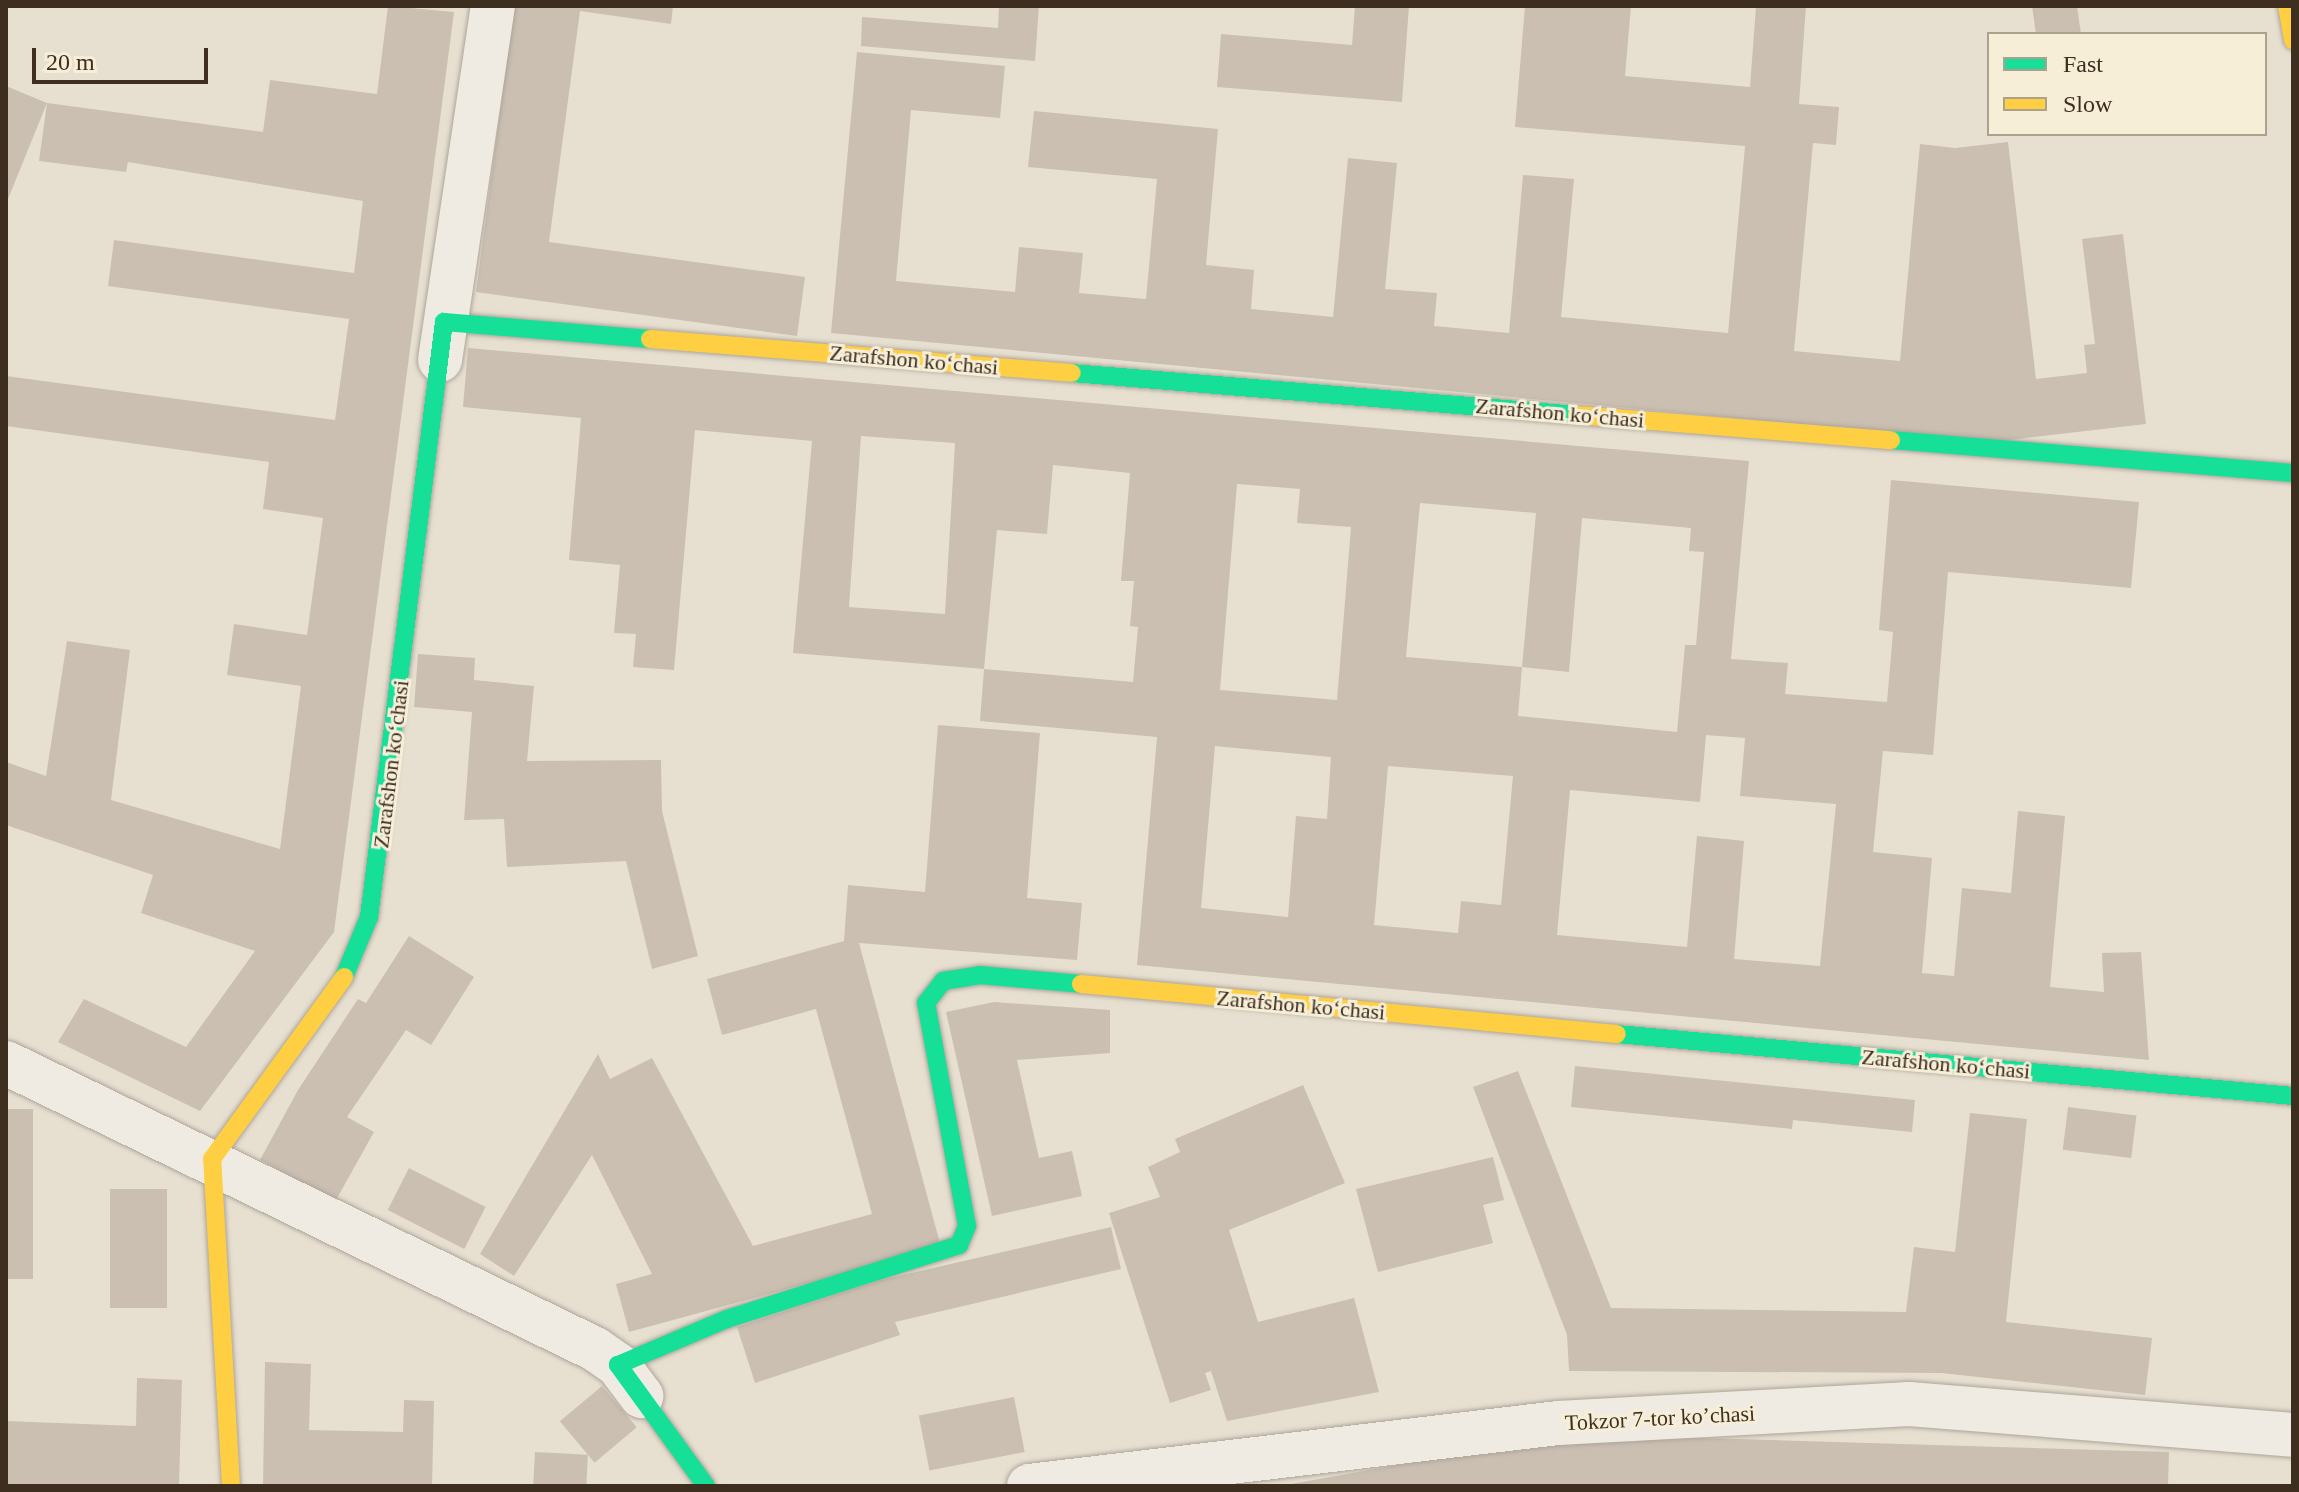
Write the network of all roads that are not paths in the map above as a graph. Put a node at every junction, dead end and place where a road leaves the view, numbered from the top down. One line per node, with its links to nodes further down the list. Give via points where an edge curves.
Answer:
1 (493, 6): 4 (street, Zarafshon koʻchasi)
2 (2287, 6): 3 (main road)
3 (2293, 40)
4 (444, 322): 5 (main road, Zarafshon koʻchasi); 8 (street, Zarafshon koʻchasi, via 369,917 342,982)
5 (2293, 473)
6 (6, 1063): 8 (street)
7 (2293, 1096): 9 (main road, Zarafshon koʻchasi, via 979,975 943,981 926,1003 967,1226 959,1245 727,1319)
8 (212, 1159): 9 (street); 11 (street)
9 (618, 1365): 12 (street)
10 (2293, 1435): 13 (street, Tokzor 7-tor koʼchasi, via 1909,1404 1558,1423)
11 (231, 1486)
12 (706, 1486)
13 (1029, 1486)

